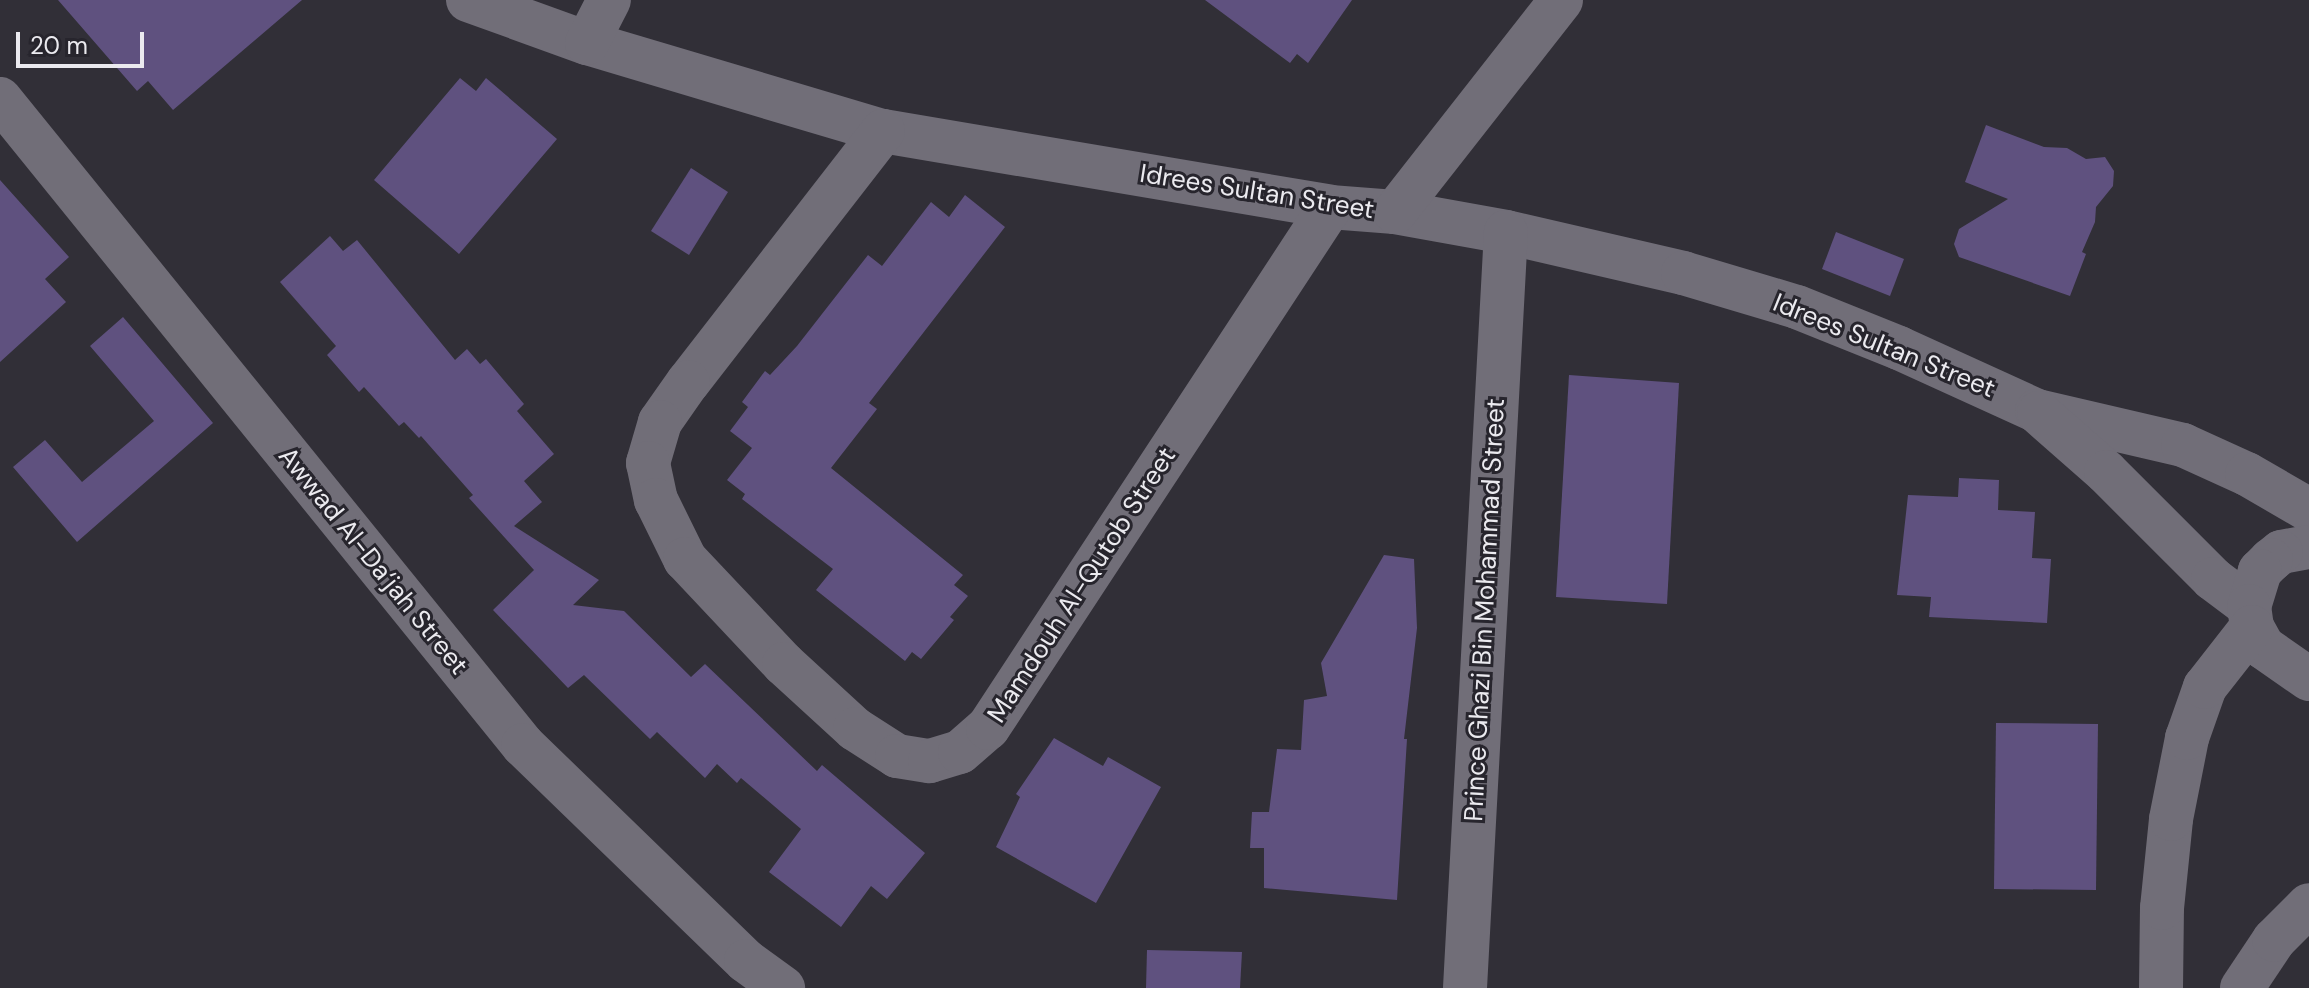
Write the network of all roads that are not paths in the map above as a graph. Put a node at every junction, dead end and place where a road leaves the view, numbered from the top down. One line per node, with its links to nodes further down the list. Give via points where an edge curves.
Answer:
1 (468, 0): 4 (street, Idrees Sultan Street)
2 (609, 0): 4 (street)
3 (1561, 0): 8 (street)
4 (587, 43): 6 (street, Idrees Sultan Street)
5 (0, 99): 16 (street, Awwad Al-Da‘jah Street, via 523,745 746,961)
6 (883, 131): 7 (street, Idrees Sultan Street); 7 (street, Mamdouh Al-Qutob Street, via 688,382 660,422 648,463 656,500 685,559 784,664 855,729 897,756 930,761 960,752 988,728)
7 (1330, 207): 8 (street, Idrees Sultan Street)
8 (1395, 212): 9 (street, Idrees Sultan Street)
9 (1506, 232): 10 (street, Idrees Sultan Street, via 1683,273 1797,307); 17 (street, Prince Ghazi Bin Mohammad Street)
10 (2037, 411): 11 (street, Idrees Sultan Street, via 2183,445); 13 (street, Idrees Sultan Street)
11 (2309, 510)
12 (2309, 547): 13 (street, via 2281,552 2260,571)
13 (2251, 616): 14 (street, Idrees Sultan Street, via 2263,647); 18 (street, via 2205,687 2187,738 2168,849)
14 (2309, 679)
15 (2309, 905): 19 (street, via 2274,940)
16 (783, 988)
17 (1465, 988)
18 (2161, 988)
19 (2242, 988)

